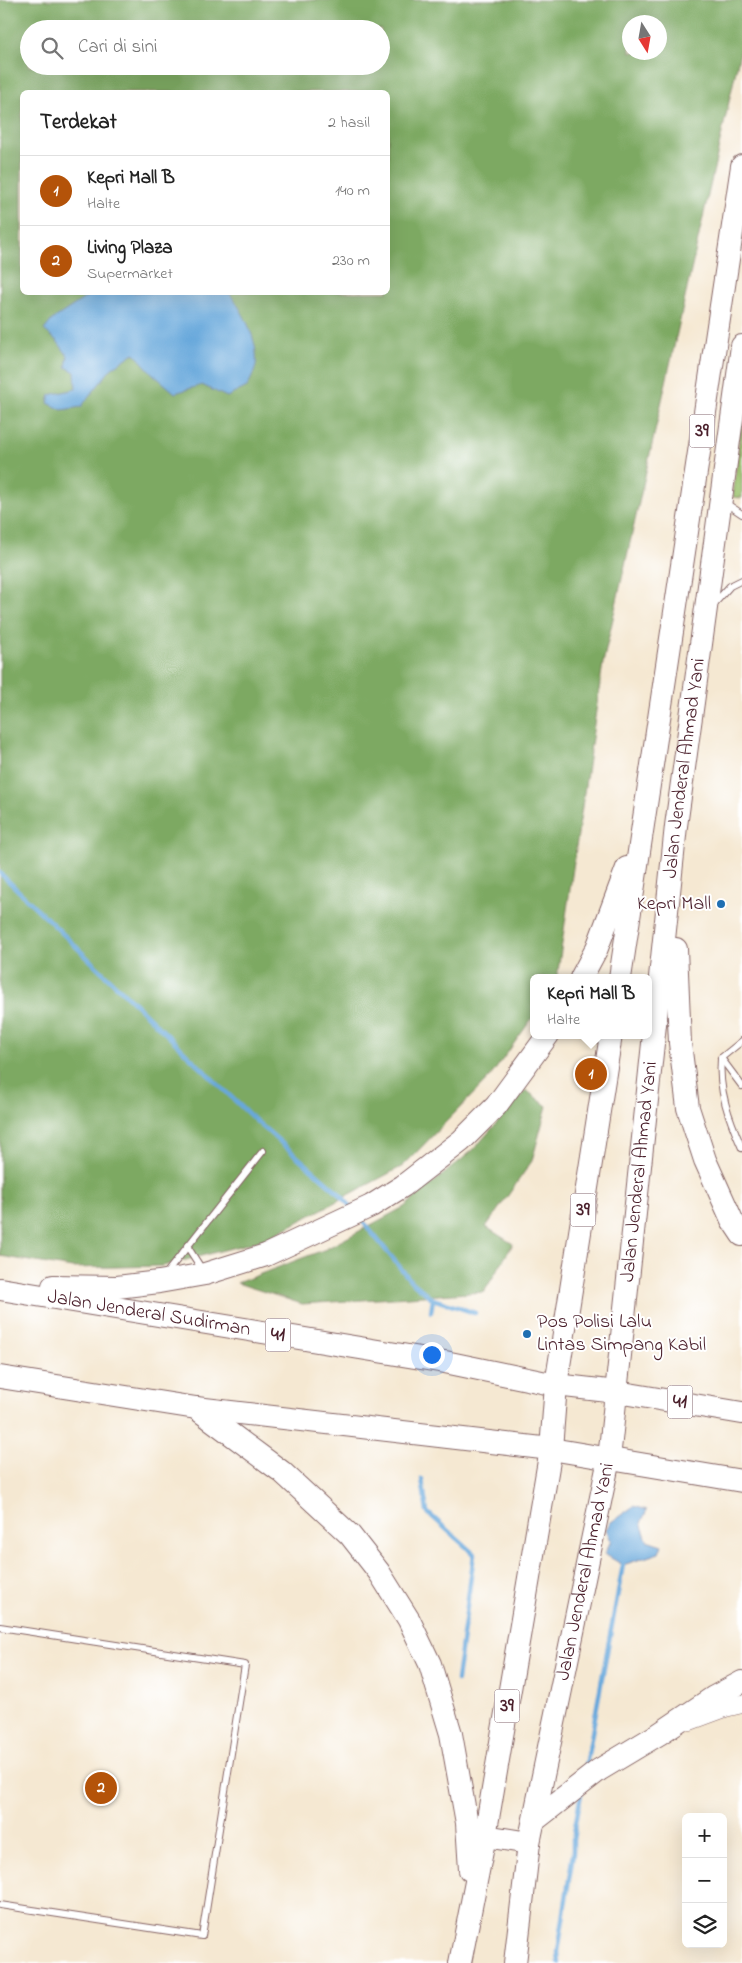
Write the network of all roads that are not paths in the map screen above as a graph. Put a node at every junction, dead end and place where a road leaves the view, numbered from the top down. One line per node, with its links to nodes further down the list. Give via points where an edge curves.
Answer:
1 (742, 166): 7 (highway, Jalan Jenderal Ahmad Yani / 39)
2 (742, 346): 3 (highway, Jalan Jenderal Ahmad Yani / 39)
3 (721, 500): 4 (lane); 6 (highway, Jalan Jenderal Ahmad Yani / 39)
4 (742, 514)
5 (742, 580): 6 (lane, via 730,586)
6 (706, 612): 8 (highway, Jalan Jenderal Ahmad Yani / 39)
7 (662, 695): 8 (highway); 10 (highway, Jalan Jenderal Ahmad Yani / 39)
8 (694, 699): 9 (highway, Jalan Jenderal Ahmad Yani / 39)
9 (676, 826): 20 (highway, via 675,967 688,1108 705,1160); 28 (highway, Jalan Jenderal Ahmad Yani / 39)
10 (642, 828): 11 (highway); 12 (highway, Jalan Jenderal Ahmad Yani / 39)
11 (584, 974)
12 (621, 974)
13 (545, 1039): 22 (highway, via 496,1106 461,1140 403,1186 324,1230 266,1255)
14 (610, 1039): 27 (highway, 39)
15 (742, 1041): 16 (lane)
16 (721, 1058): 17 (lane); 18 (lane, via 726,1108)
17 (742, 1086)
18 (742, 1148)
19 (263, 1150): 21 (lane)
20 (742, 1235)
21 (187, 1246): 22 (lane); 24 (lane)
22 (204, 1274): 24 (highway)
23 (0, 1280): 24 (highway, via 54,1286 117,1287)
24 (159, 1282)
25 (0, 1289): 27 (highway, Jalan Jenderal Sudirman / 41, via 445,1362)
26 (0, 1377): 29 (highway)
27 (556, 1385): 28 (highway, Jalan Jenderal Sudirman / 41); 31 (highway, 39)
28 (617, 1392): 30 (highway, Jalan Jenderal Sudirman / 41); 32 (highway, Jalan Jenderal Ahmad Yani / 39)
29 (196, 1408): 31 (highway); 41 (highway, via 282,1472 350,1535 379,1572 408,1620 430,1664 451,1734 467,1823)
30 (742, 1413)
31 (551, 1449): 32 (highway); 39 (highway, 39)
32 (609, 1459): 33 (highway); 38 (highway, Jalan Jenderal Ahmad Yani / 39)
33 (742, 1481)
34 (0, 1627): 42 (lane, via 245,1665 202,1936)
35 (742, 1682): 37 (highway)
36 (742, 1704): 37 (street, via 703,1715)
37 (659, 1734): 38 (highway, via 599,1770)
38 (535, 1820): 40 (highway, Jalan Jenderal Ahmad Yani / 39)
39 (485, 1836): 40 (highway); 41 (highway, 39)
40 (529, 1843): 44 (highway, Jalan Jenderal Ahmad Yani / 39)
41 (471, 1901): 43 (highway, 39)
42 (0, 1905)
43 (460, 1963)
44 (515, 1963)

